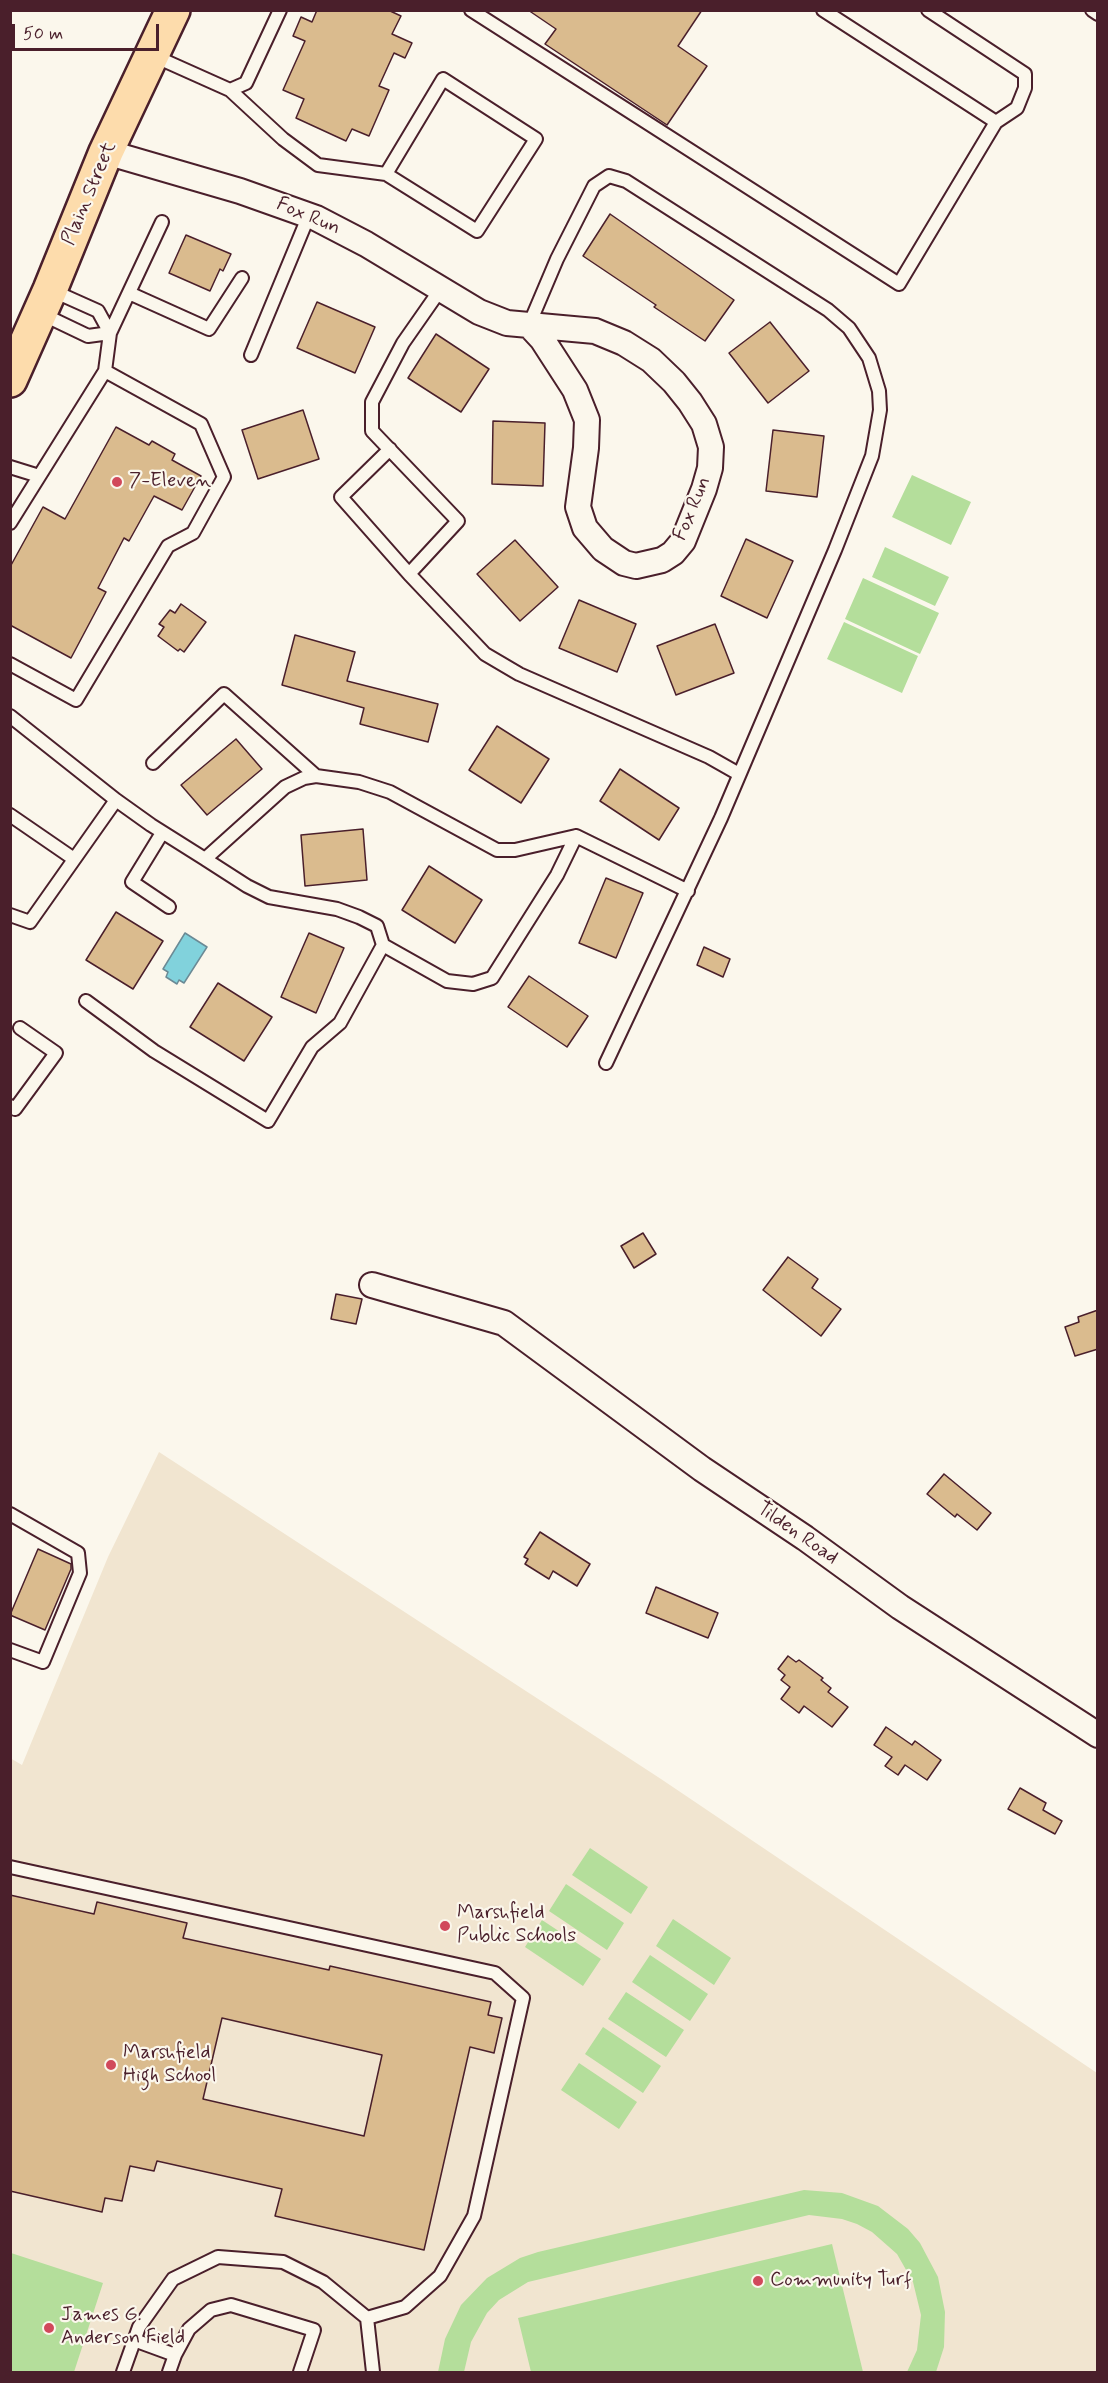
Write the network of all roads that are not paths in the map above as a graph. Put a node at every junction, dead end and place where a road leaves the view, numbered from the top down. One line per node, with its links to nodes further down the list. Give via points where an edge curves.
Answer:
1 (173, 10): 8 (main road, Plain Street)
2 (280, 10): 9 (lane, via 246,83)
3 (471, 10): 10 (lane, via 899,284)
4 (823, 10): 10 (lane)
5 (928, 10): 10 (lane, via 1024,74 1025,88 1017,108)
6 (1092, 10): 7 (lane)
7 (1098, 14)
8 (153, 56): 9 (lane); 11 (main road, Plain Street)
9 (230, 90): 12 (lane, via 318,165)
10 (996, 122)
11 (106, 152): 13 (street, Fox Run, via 240,190); 18 (main road, Plain Street)
12 (386, 174): 12 (lane, via 477,231 536,139 443,79)
13 (309, 216): 16 (street, Fox Run, via 366,244); 21 (lane)
14 (162, 222): 17 (lane)
15 (242, 278): 17 (lane, via 209,329)
16 (440, 290): 19 (street, Fox Run, via 493,318); 24 (lane, via 403,343 372,402 372,431)
17 (129, 293): 20 (lane)
18 (45, 301): 20 (lane, via 88,336); 20 (lane, via 98,311); 23 (main road, Plain Street)
19 (529, 325): 19 (street, Fox Run, via 575,390 587,420 578,507 585,528 603,549 624,563 648,565 673,554 690,526 710,468 711,447 695,409 651,360 624,343 595,331); 32 (lane, via 594,186 609,176 626,180 828,310 849,328 869,358 880,410 873,456)
20 (110, 333): 22 (lane)
21 (251, 355)
22 (105, 371): 26 (lane); 29 (lane, via 201,424 224,477 193,533 168,546 76,700)
23 (10, 380)
24 (390, 449): 28 (lane, via 458,521); 28 (lane, via 341,497)
25 (10, 467): 26 (lane)
26 (39, 476): 27 (lane)
27 (10, 523)
28 (409, 574): 32 (lane, via 485,654 519,674 709,757)
29 (10, 664)
30 (10, 716): 34 (lane)
31 (153, 763): 33 (lane, via 224,694)
32 (739, 774): 40 (lane)
33 (316, 777): 37 (lane, via 359,782 390,792 497,850 515,850); 38 (lane, via 285,787)
34 (116, 800): 36 (lane); 39 (lane)
35 (10, 815): 39 (lane)
36 (162, 833): 38 (lane); 41 (lane, via 132,882)
37 (576, 836): 40 (lane); 43 (lane, via 492,978 473,984 447,981)
38 (206, 859): 43 (lane, via 269,897 337,909 359,917 377,926)
39 (74, 860): 42 (lane, via 30,922)
40 (688, 891): 46 (lane)
41 (169, 907)
42 (10, 915)
43 (382, 945): 44 (lane, via 340,1023 312,1047 268,1121 154,1051)
44 (86, 1001)
45 (20, 1028): 47 (lane, via 56,1053 15,1108)
46 (606, 1064)
47 (10, 1106)
48 (372, 1285): 51 (street, Tilden Road, via 504,1323 702,1469 900,1607)
49 (10, 1514): 50 (lane, via 78,1552 81,1573 43,1662)
50 (10, 1650)
51 (1098, 1736)
52 (10, 1867): 53 (lane, via 495,1973 523,1998 474,2216 440,2276 405,2307)
53 (367, 2318): 54 (lane, via 323,2282 283,2262 218,2257 173,2279); 59 (lane)
54 (134, 2340): 55 (lane); 56 (lane)
55 (175, 2355): 57 (lane); 58 (lane, via 189,2329 211,2310 231,2305 314,2330)
56 (123, 2373)
57 (169, 2373)
58 (300, 2373)
59 (373, 2373)

